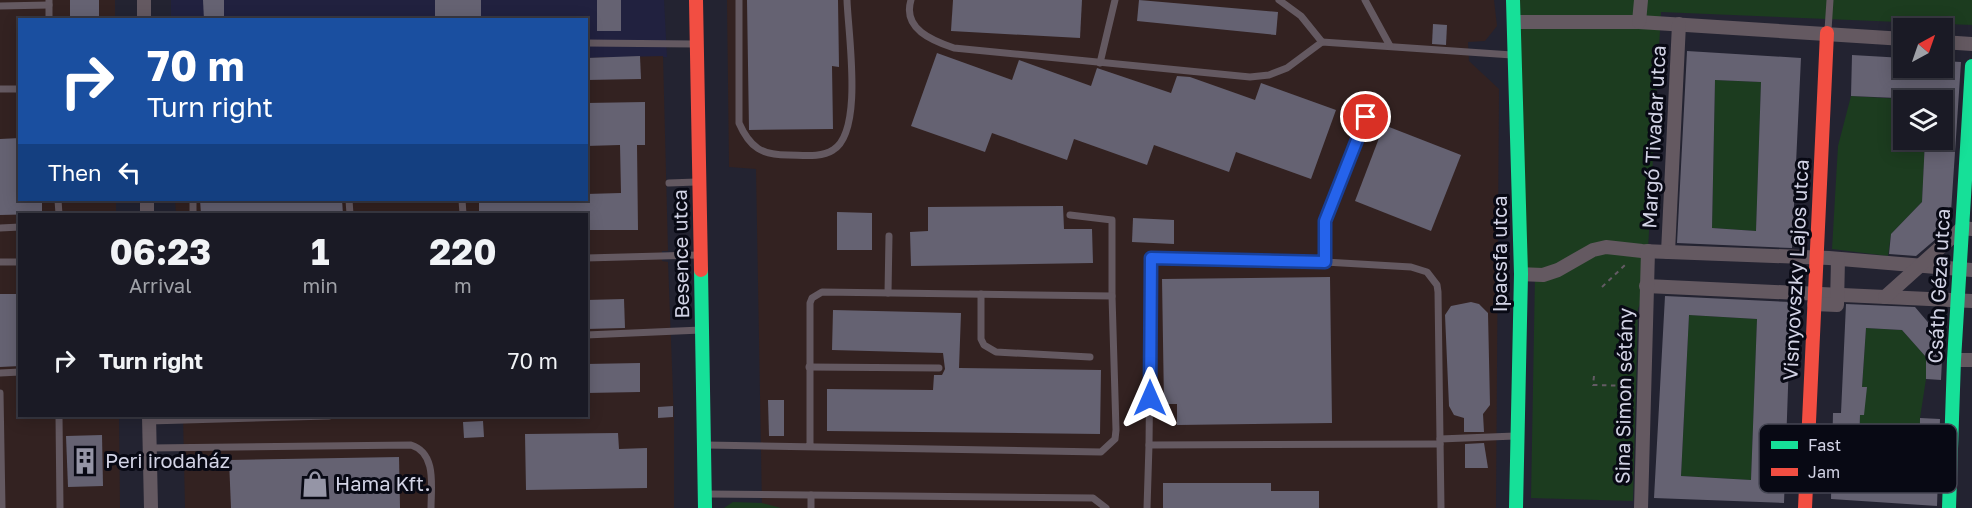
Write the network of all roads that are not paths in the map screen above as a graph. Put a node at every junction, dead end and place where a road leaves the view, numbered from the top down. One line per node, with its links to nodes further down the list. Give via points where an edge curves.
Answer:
1 (144, 0): 14 (street)
2 (696, 0): 23 (street, Besence utca)
3 (739, 0): 4 (lane, via 739,123 744,134 751,144 769,154 824,154 841,144 850,124)
4 (847, 0)
5 (1115, 0): 27 (lane)
6 (1279, 0): 20 (lane, via 1301,16)
7 (1365, 0): 25 (lane)
8 (1513, 0): 15 (street, Ipacsfa utca)
9 (1641, 0): 16 (street)
10 (1830, 0): 18 (lane)
11 (909, 1): 27 (lane, via 919,32 954,48)
12 (49, 3): 13 (lane)
13 (0, 6)
14 (144, 18)
15 (1515, 22): 16 (street, Margó Tivadar utca); 26 (street, Ipacsfa utca)
16 (1639, 22): 17 (street, Margó Tivadar utca)
17 (1679, 24): 18 (street, Margó Tivadar utca); 40 (street, Margó Tivadar utca)
18 (1827, 33): 19 (street, Margó Tivadar utca); 42 (street, Visnyovszky Lajos utca)
19 (1893, 38)
20 (1322, 42): 25 (lane); 27 (lane, via 1287,68 1269,75 1219,76)
21 (588, 43): 23 (lane)
22 (1953, 43): 24 (street)
23 (696, 44): 32 (street, Besence utca)
24 (1972, 44)
25 (1390, 46): 26 (lane)
26 (1516, 56): 50 (street, Ipacsfa utca)
27 (1100, 63)
28 (1972, 66): 37 (street, Csáth Géza utca)
29 (0, 89): 30 (lane)
30 (18, 89)
31 (1366, 117): 47 (lane, via 1325,221)
32 (699, 182): 33 (lane); 41 (street, Besence utca)
33 (669, 183)
34 (1070, 214): 55 (lane, via 1112,220)
35 (18, 227): 36 (lane)
36 (0, 228)
37 (1967, 228): 48 (street); 49 (street, Csáth Géza utca)
38 (889, 236): 52 (lane)
39 (1645, 251): 40 (street); 50 (street, via 1606,247 1543,275); 51 (street, Sina Simon sétány)
40 (1668, 252): 42 (street)
41 (700, 255): 43 (lane); 59 (street, Besence utca)
42 (1809, 257): 44 (street); 57 (street, Visnyovszky Lajos utca)
43 (588, 258)
44 (1838, 259): 48 (street); 54 (street)
45 (0, 262): 46 (lane)
46 (18, 262)
47 (1325, 262): 75 (lane, via 1411,267 1427,272 1437,285); 77 (lane, via 1151,258)
48 (1917, 266): 49 (street); 56 (street)
49 (1966, 270): 58 (street, Csáth Géza utca)
50 (1521, 274): 74 (street, Ipacsfa utca)
51 (1646, 286): 57 (street, Sina Simon sétány, via 1791,292); 93 (street, Sina Simon sétány)
52 (888, 293): 53 (lane); 64 (lane, via 822,292 812,298)
53 (981, 294): 55 (lane); 61 (lane, via 981,339 996,352)
54 (1837, 294): 56 (street, Sina Simon sétány); 57 (street, Sina Simon sétány)
55 (1112, 296): 78 (lane, via 1116,429 1114,439 1101,452)
56 (1885, 297): 58 (street, Sina Simon sétány)
57 (1814, 298): 72 (street, Visnyovszky Lajos utca)
58 (1965, 301): 62 (street, Csáth Géza utca)
59 (702, 330): 60 (lane); 76 (street, Besence utca)
60 (588, 335)
61 (1090, 357)
62 (1954, 360): 63 (street); 73 (street, Csáth Géza utca)
63 (1972, 360)
64 (809, 367): 65 (lane); 78 (lane)
65 (939, 368)
66 (18, 372): 67 (lane)
67 (0, 373)
68 (0, 393): 84 (lane)
69 (59, 417): 85 (lane)
70 (210, 417): 71 (lane)
71 (149, 418): 79 (street)
72 (1809, 424)
73 (1952, 424)
74 (1517, 436): 75 (lane); 92 (street, Ipacsfa utca)
75 (1440, 441): 77 (lane); 91 (lane)
76 (704, 445): 78 (lane); 83 (street, Besence utca)
77 (1149, 445): 90 (lane)
78 (810, 447)
79 (150, 448): 86 (street); 87 (lane, via 411,445 426,456)
80 (1806, 493): 94 (street, Visnyovszky Lajos utca)
81 (1950, 493): 95 (street, Csáth Géza utca)
82 (811, 495): 83 (lane); 88 (lane); 89 (lane, via 1093,498)
83 (705, 501)
84 (2, 508)
85 (60, 508)
86 (151, 508)
87 (431, 508)
88 (811, 508)
89 (1106, 508)
90 (1147, 508)
91 (1441, 508)
92 (1516, 508)
93 (1641, 508)
94 (1805, 508)
95 (1949, 508)

